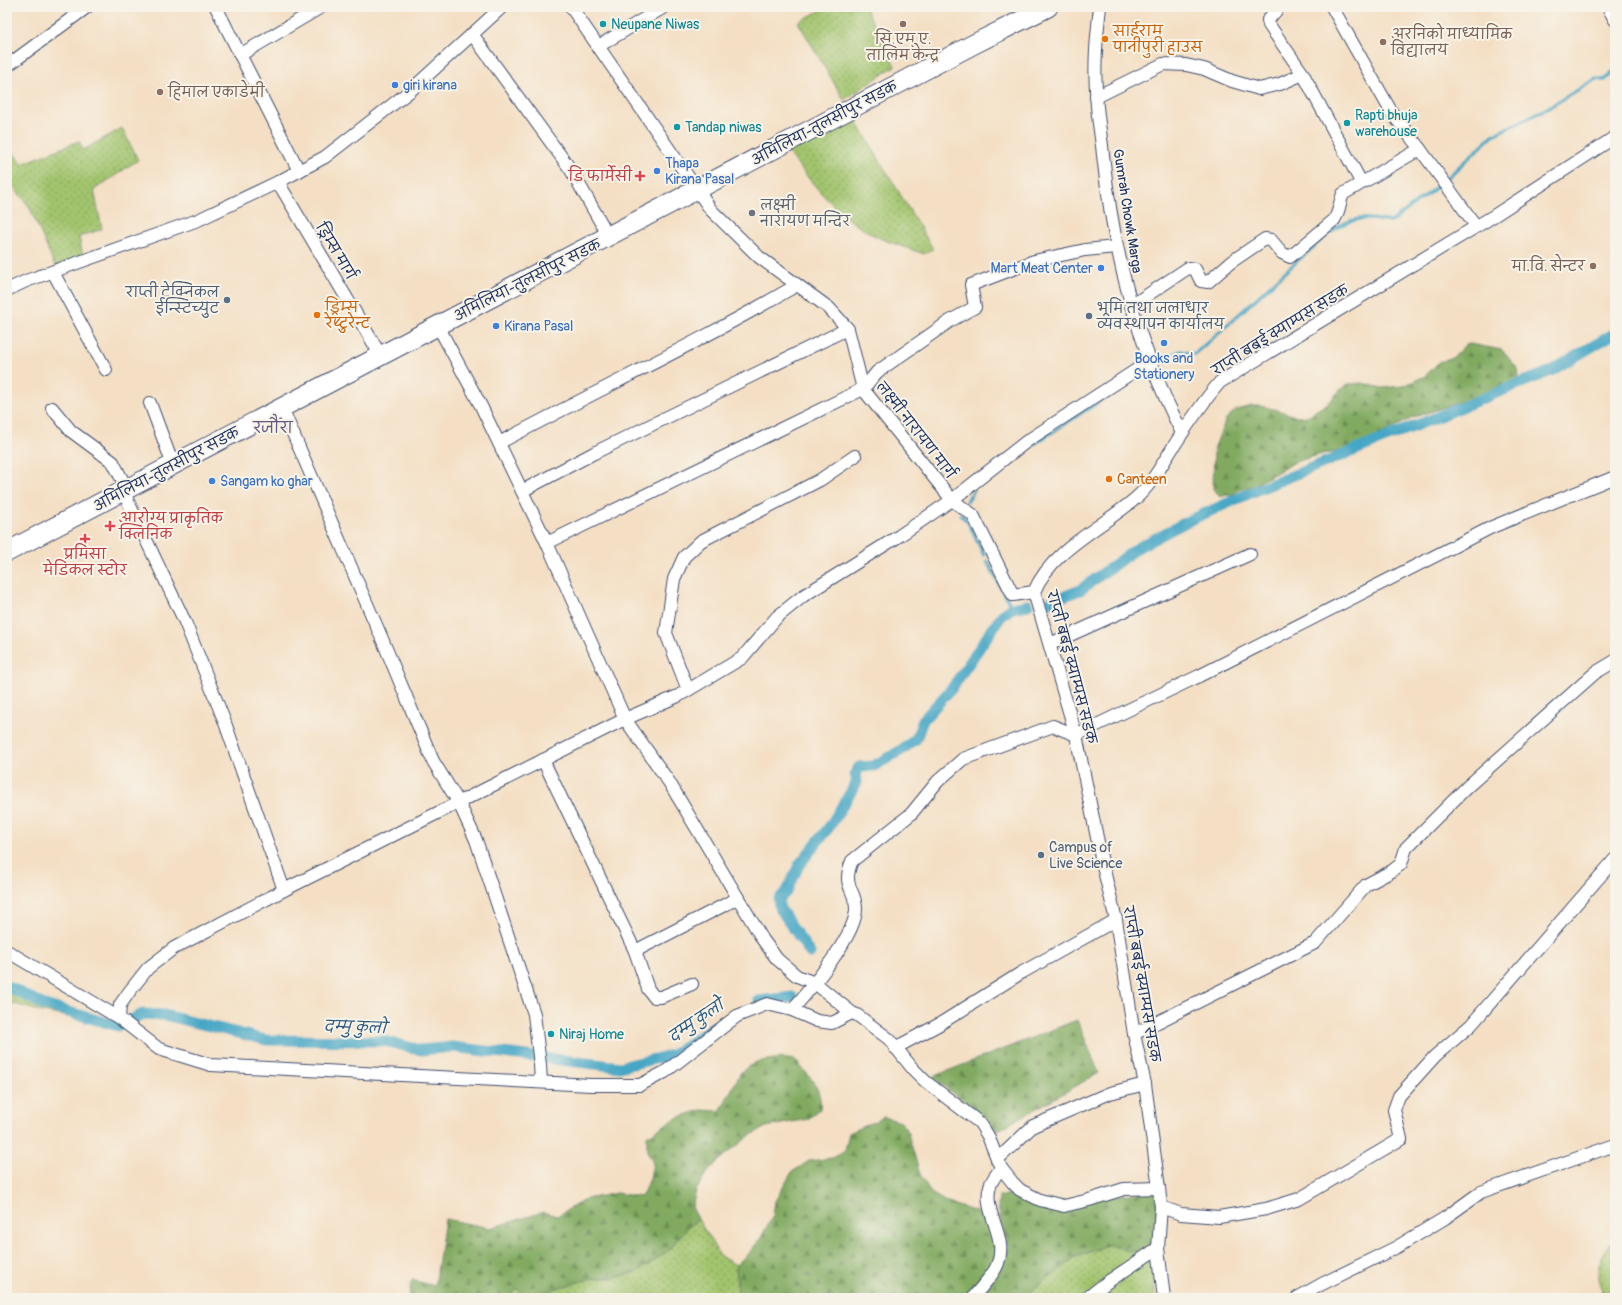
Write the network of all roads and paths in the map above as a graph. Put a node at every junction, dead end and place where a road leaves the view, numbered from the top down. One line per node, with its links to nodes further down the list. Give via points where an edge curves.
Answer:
1 (87, 7): 16 (street)
2 (216, 7): 15 (street)
3 (321, 7): 15 (street)
4 (502, 7): 13 (street)
5 (571, 7): 14 (street, लक्ष्मी नारायण मार्ग)
6 (664, 7): 14 (street)
7 (1048, 7): 24 (main road, अमिलिया-तुलसीपुर सडक)
8 (1100, 7): 18 (street, Gumrah Chowk Marga)
9 (1279, 7): 17 (street, via 1268,20 1269,26)
10 (1332, 7): 20 (street, via 1392,113)
11 (1608, 7): 12 (street)
12 (1615, 20)
13 (472, 34): 21 (street, via 410,91 325,157); 26 (street, via 571,170)
14 (597, 47): 24 (street, लक्ष्मी नारायण मार्ग)
15 (240, 54): 21 (street)
16 (7, 66)
17 (1303, 74): 18 (street, via 1280,84 1259,89 1204,69 1164,64); 23 (street)
18 (1096, 97): 27 (street, Gumrah Chowk Marga)
19 (1615, 137): 25 (street, राप्ती बबई क्याम्पस सडक)
20 (1420, 149): 23 (street); 25 (street)
21 (299, 171): 22 (street)
22 (278, 182): 28 (street, via 198,220); 34 (street, ड्रिम्स मार्ग)
23 (1361, 182): 31 (street, via 1343,194 1339,203 1340,212 1334,220 1290,257 1282,253 1271,240 1265,239 1231,262 1208,282 1201,281 1195,269 1188,268)
24 (696, 190): 26 (main road, अमिलिया-तुलसीपुर सडक); 29 (street, लक्ष्मी नारायण मार्ग, via 711,210 759,257)
25 (1476, 226): 41 (street, राप्ती बबई क्याम्पस सडक, via 1220,382)
26 (609, 237): 32 (main road, अमिलिया-तुलसीपुर सडक)
27 (1116, 247): 31 (street, Gumrah Chowk Marga); 37 (street, via 1085,250 1034,261 971,285 975,307 950,321 877,372)
28 (53, 272): 30 (street); 36 (street)
29 (797, 285): 33 (street, लक्ष्मी नारायण मार्ग, via 829,308); 42 (street, via 728,325)
30 (7, 290)
31 (1131, 306): 35 (street, Gumrah Chowk Marga)
32 (438, 326): 34 (main road, अमिलिया-तुलसीपुर सडक); 42 (street)
33 (847, 329): 37 (street, लक्ष्मी नारायण मार्ग); 47 (street, via 679,410)
34 (381, 356): 40 (main road, अमिलिया-तुलसीपुर सडक)
35 (1150, 361): 41 (street, Gumrah Chowk Marga, via 1161,392); 48 (street, via 1027,441)
36 (106, 370)
37 (863, 389): 48 (street, लक्ष्मी नारायण मार्ग); 49 (street)
38 (150, 404): 44 (street)
39 (52, 408): 46 (street, via 71,431 113,462)
40 (282, 408): 44 (main road, अमिलिया-तुलसीपुर सडक); 59 (street, via 433,761)
41 (1182, 433): 52 (street, राप्ती बबई क्याम्पस सडक, via 1154,477 1137,498 1057,559 1039,580)
42 (499, 443): 47 (street)
43 (855, 456): 55 (street, via 820,480 700,541 684,557 674,579 666,633)
44 (173, 465): 46 (main road, अमिलिया-तुलसीपुर सडक)
45 (1615, 477): 57 (street, via 1492,526 1199,676)
46 (125, 490): 50 (main road, अमिलिया-तुलसीपुर सडक); 61 (street, via 185,622 224,720)
47 (522, 491): 49 (street)
48 (952, 500): 52 (street, लक्ष्मी नारायण मार्ग, via 973,515 1013,595); 55 (street, via 803,596 777,617 742,658)
49 (547, 543): 56 (street)
50 (7, 552)
51 (1250, 554): 53 (street)
52 (1034, 592): 53 (street, राप्ती बबई क्याम्पस सडक)
53 (1050, 644): 57 (street, राप्ती बबई क्याम्पस सडक)
54 (1615, 661): 71 (street, via 1595,673 1467,787 1406,848 1401,864 1366,885 1315,943)
55 (688, 690): 56 (street)
56 (625, 719): 58 (street); 62 (street, via 669,782)
57 (1076, 734): 63 (street, राप्ती बबई क्याम्पस सडक); 66 (street, via 1053,726 963,759 938,781 911,814 852,862 848,871 848,884 856,908 854,921 847,936)
58 (544, 760): 59 (street); 65 (street)
59 (459, 803): 61 (street); 73 (street, via 476,840 534,1014)
60 (1615, 859): 78 (street, via 1471,1025 1435,1056 1399,1096 1394,1110 1401,1139 1299,1199 1279,1205 1219,1217 1181,1214)
61 (284, 890): 70 (street, via 174,948 148,968 120,1005)
62 (738, 898): 65 (street); 66 (street, via 777,959 797,976)
63 (1116, 920): 71 (street, राप्ती बबई क्याम्पस सडक); 72 (street)
64 (7, 951): 70 (street)
65 (635, 951): 67 (street, via 648,990 654,997 661,997)
66 (815, 983): 68 (street); 69 (street)
67 (692, 984)
68 (792, 1010): 69 (street, via 824,1022 832,1022); 73 (street, via 767,1004 737,1016 665,1072 640,1085)
69 (852, 1013): 72 (street, via 889,1040)
70 (118, 1018): 73 (street, via 159,1049 211,1065)
71 (1134, 1034): 74 (street, राप्ती बबई क्याम्पस सडक)
72 (895, 1048): 76 (street, via 926,1082 980,1123)
73 (541, 1082)
74 (1145, 1084): 76 (street, via 1110,1094 1033,1126); 77 (street, राप्ती बबई क्याम्पस सडक)
75 (1615, 1145): 83 (street, via 1481,1192 1445,1218 1397,1247)
76 (999, 1164): 77 (street, via 1020,1190 1052,1204 1064,1206 1124,1189); 80 (street, via 990,1184 987,1200 994,1217 1001,1251 998,1264)
77 (1159, 1188): 78 (street, राप्ती बबई क्याम्पस सडक)
78 (1161, 1207): 79 (street, राप्ती बबई क्याम्पस सडक)
79 (1158, 1248): 81 (street); 82 (street, राप्ती बबई क्याम्पस सडक)
80 (973, 1298)
81 (1087, 1298)
82 (1164, 1298)
83 (1298, 1298)

